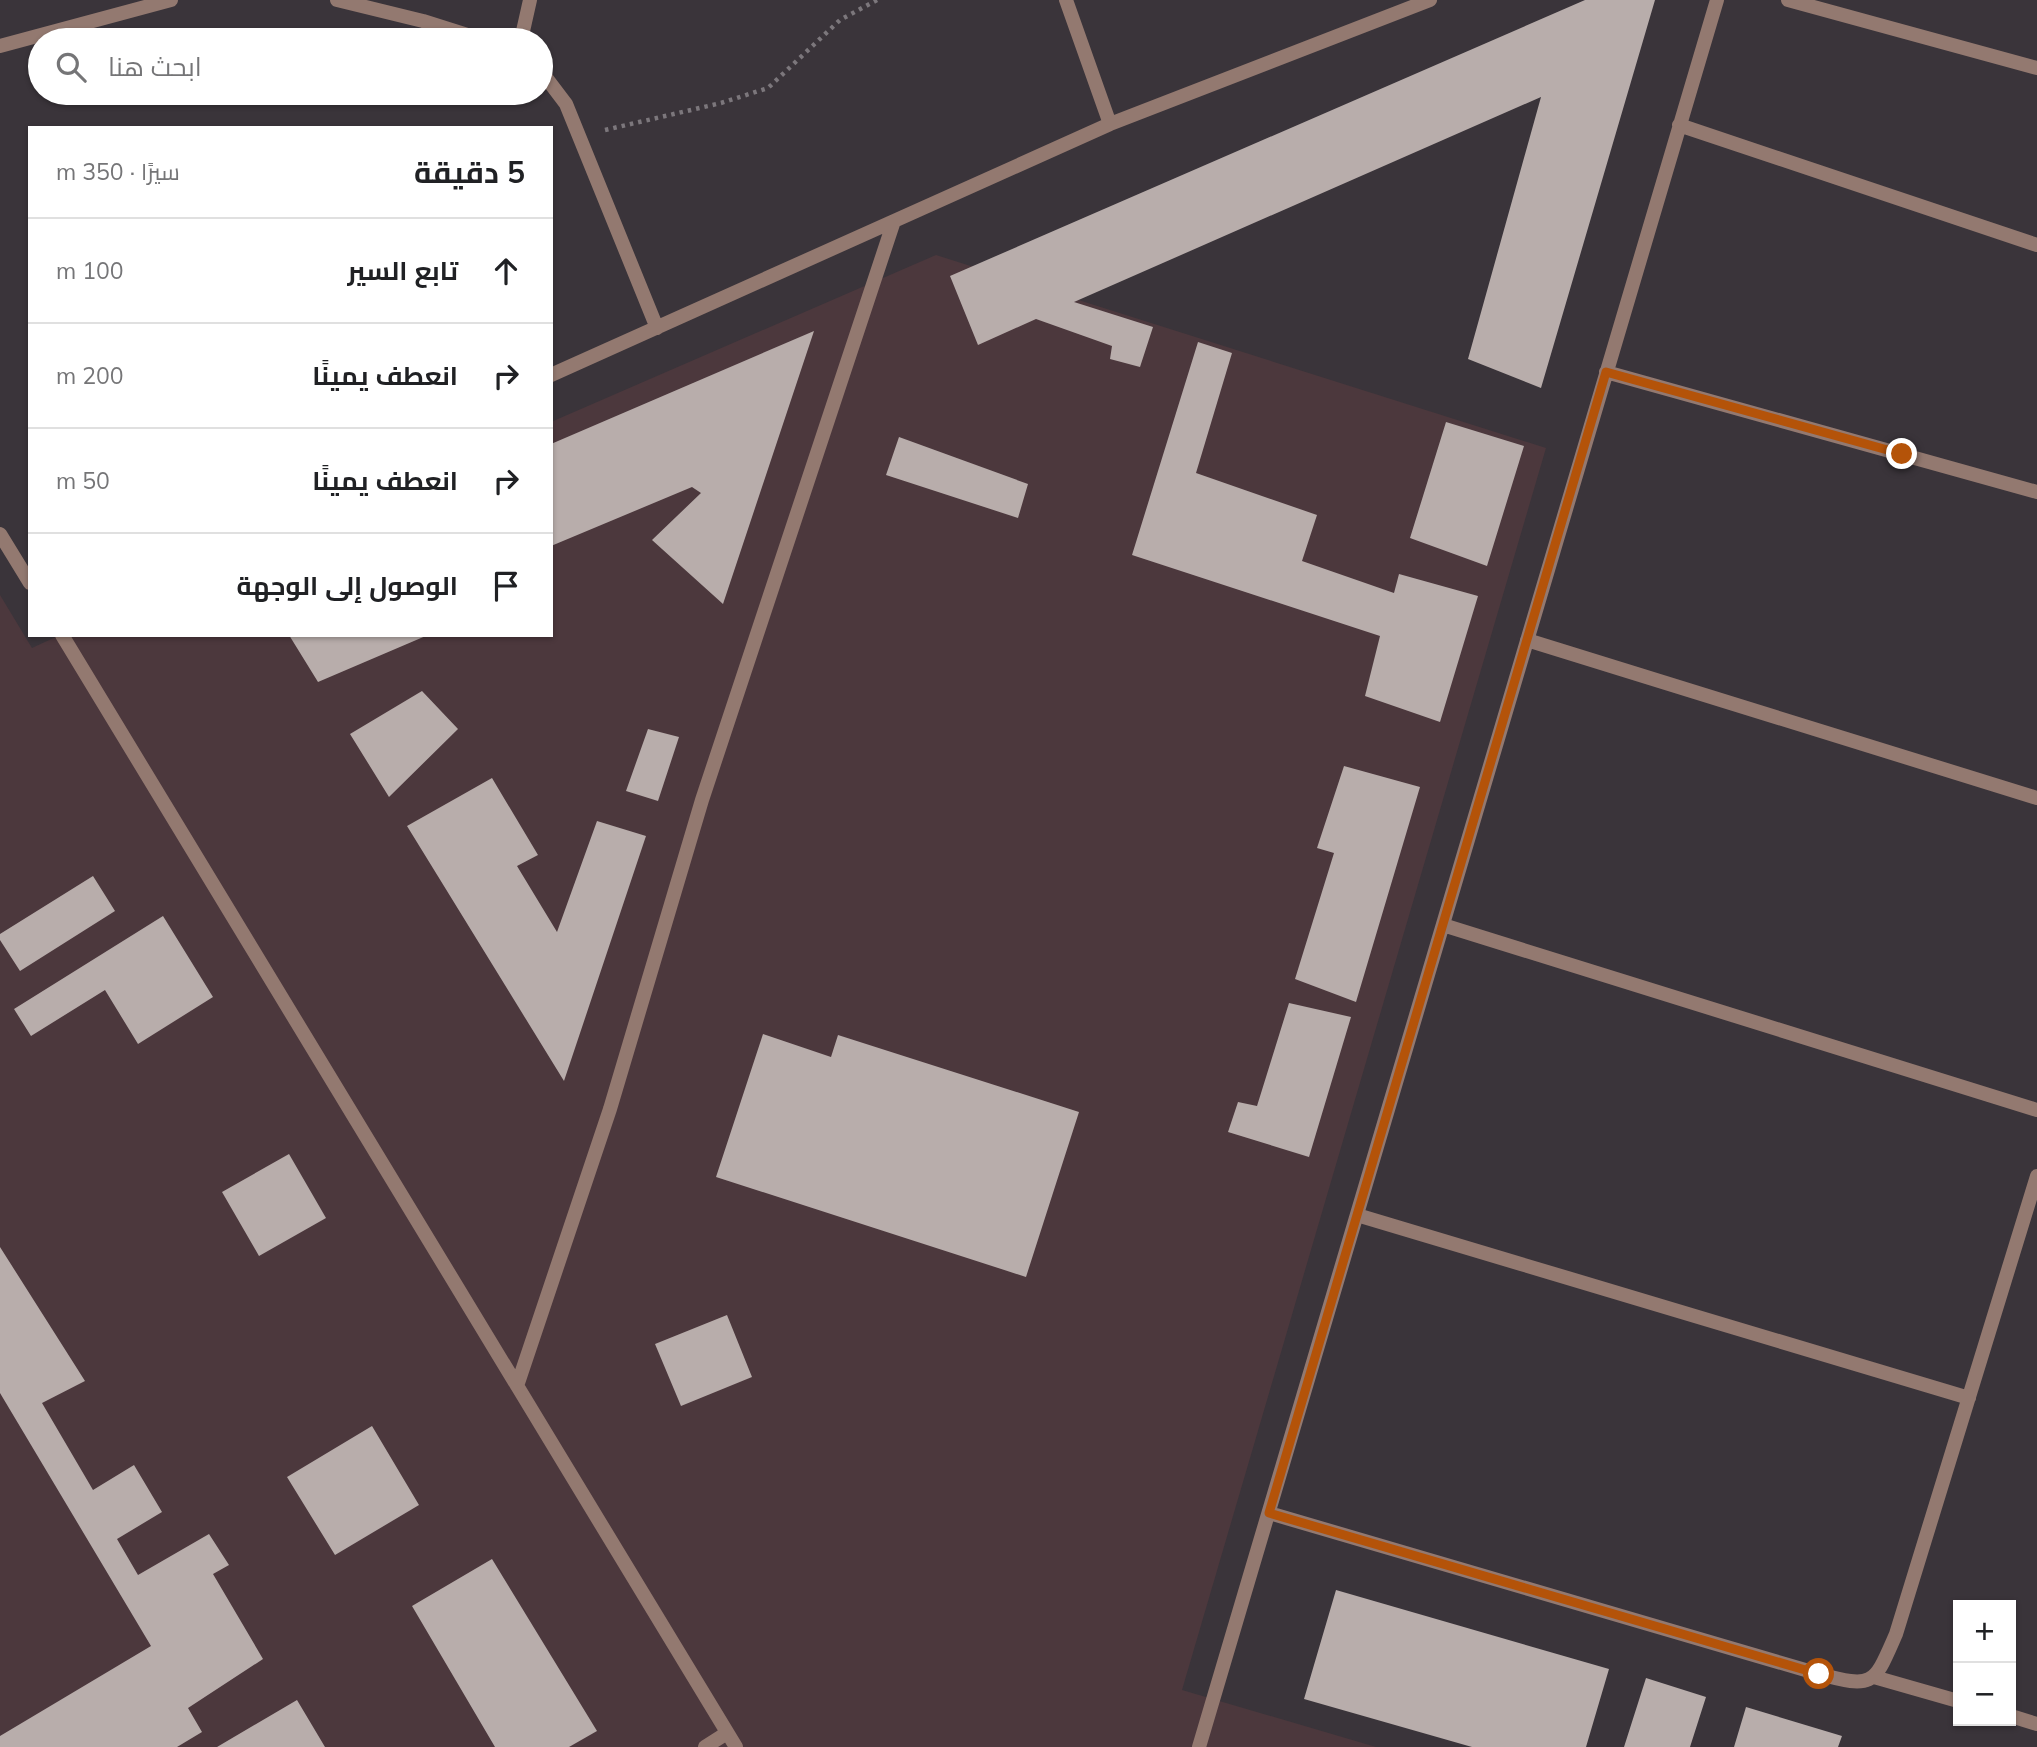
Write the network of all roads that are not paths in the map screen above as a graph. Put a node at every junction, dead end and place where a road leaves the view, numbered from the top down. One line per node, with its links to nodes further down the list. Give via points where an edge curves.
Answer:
1 (171, 0): 8 (street)
2 (337, 0): 9 (street)
3 (530, 0): 10 (street)
4 (1066, 0): 15 (street)
5 (1430, 0): 15 (street)
6 (1717, 0): 16 (street)
7 (1788, 0): 13 (street)
8 (67, 28)
9 (445, 28)
10 (524, 28)
11 (28, 38): 12 (street)
12 (0, 46)
13 (2037, 68)
14 (553, 87): 19 (street, via 580,136)
15 (1110, 124): 17 (street)
16 (1679, 125): 18 (street); 20 (street)
17 (894, 221): 19 (street); 32 (street, via 706,787 610,1109)
18 (2037, 245)
19 (656, 328): 21 (street)
20 (1606, 372): 22 (street); 26 (street)
21 (553, 374)
22 (2037, 492)
23 (0, 534): 24 (street)
24 (28, 580)
25 (63, 637): 32 (street)
26 (1527, 640): 27 (street); 28 (street)
27 (2037, 797)
28 (1443, 925): 29 (street); 31 (street)
29 (2037, 1110)
30 (2037, 1176): 33 (street)
31 (1357, 1215): 33 (street); 34 (street)
32 (517, 1386): 39 (street)
33 (1969, 1398): 35 (street, via 1896,1634)
34 (1269, 1513): 35 (street, via 1829,1677 1851,1682); 42 (street)
35 (1874, 1677): 36 (street)
36 (1953, 1700)
37 (2016, 1718): 38 (street)
38 (2037, 1724)
39 (727, 1733): 40 (street); 41 (street)
40 (705, 1747)
41 (736, 1747)
42 (1199, 1747)

